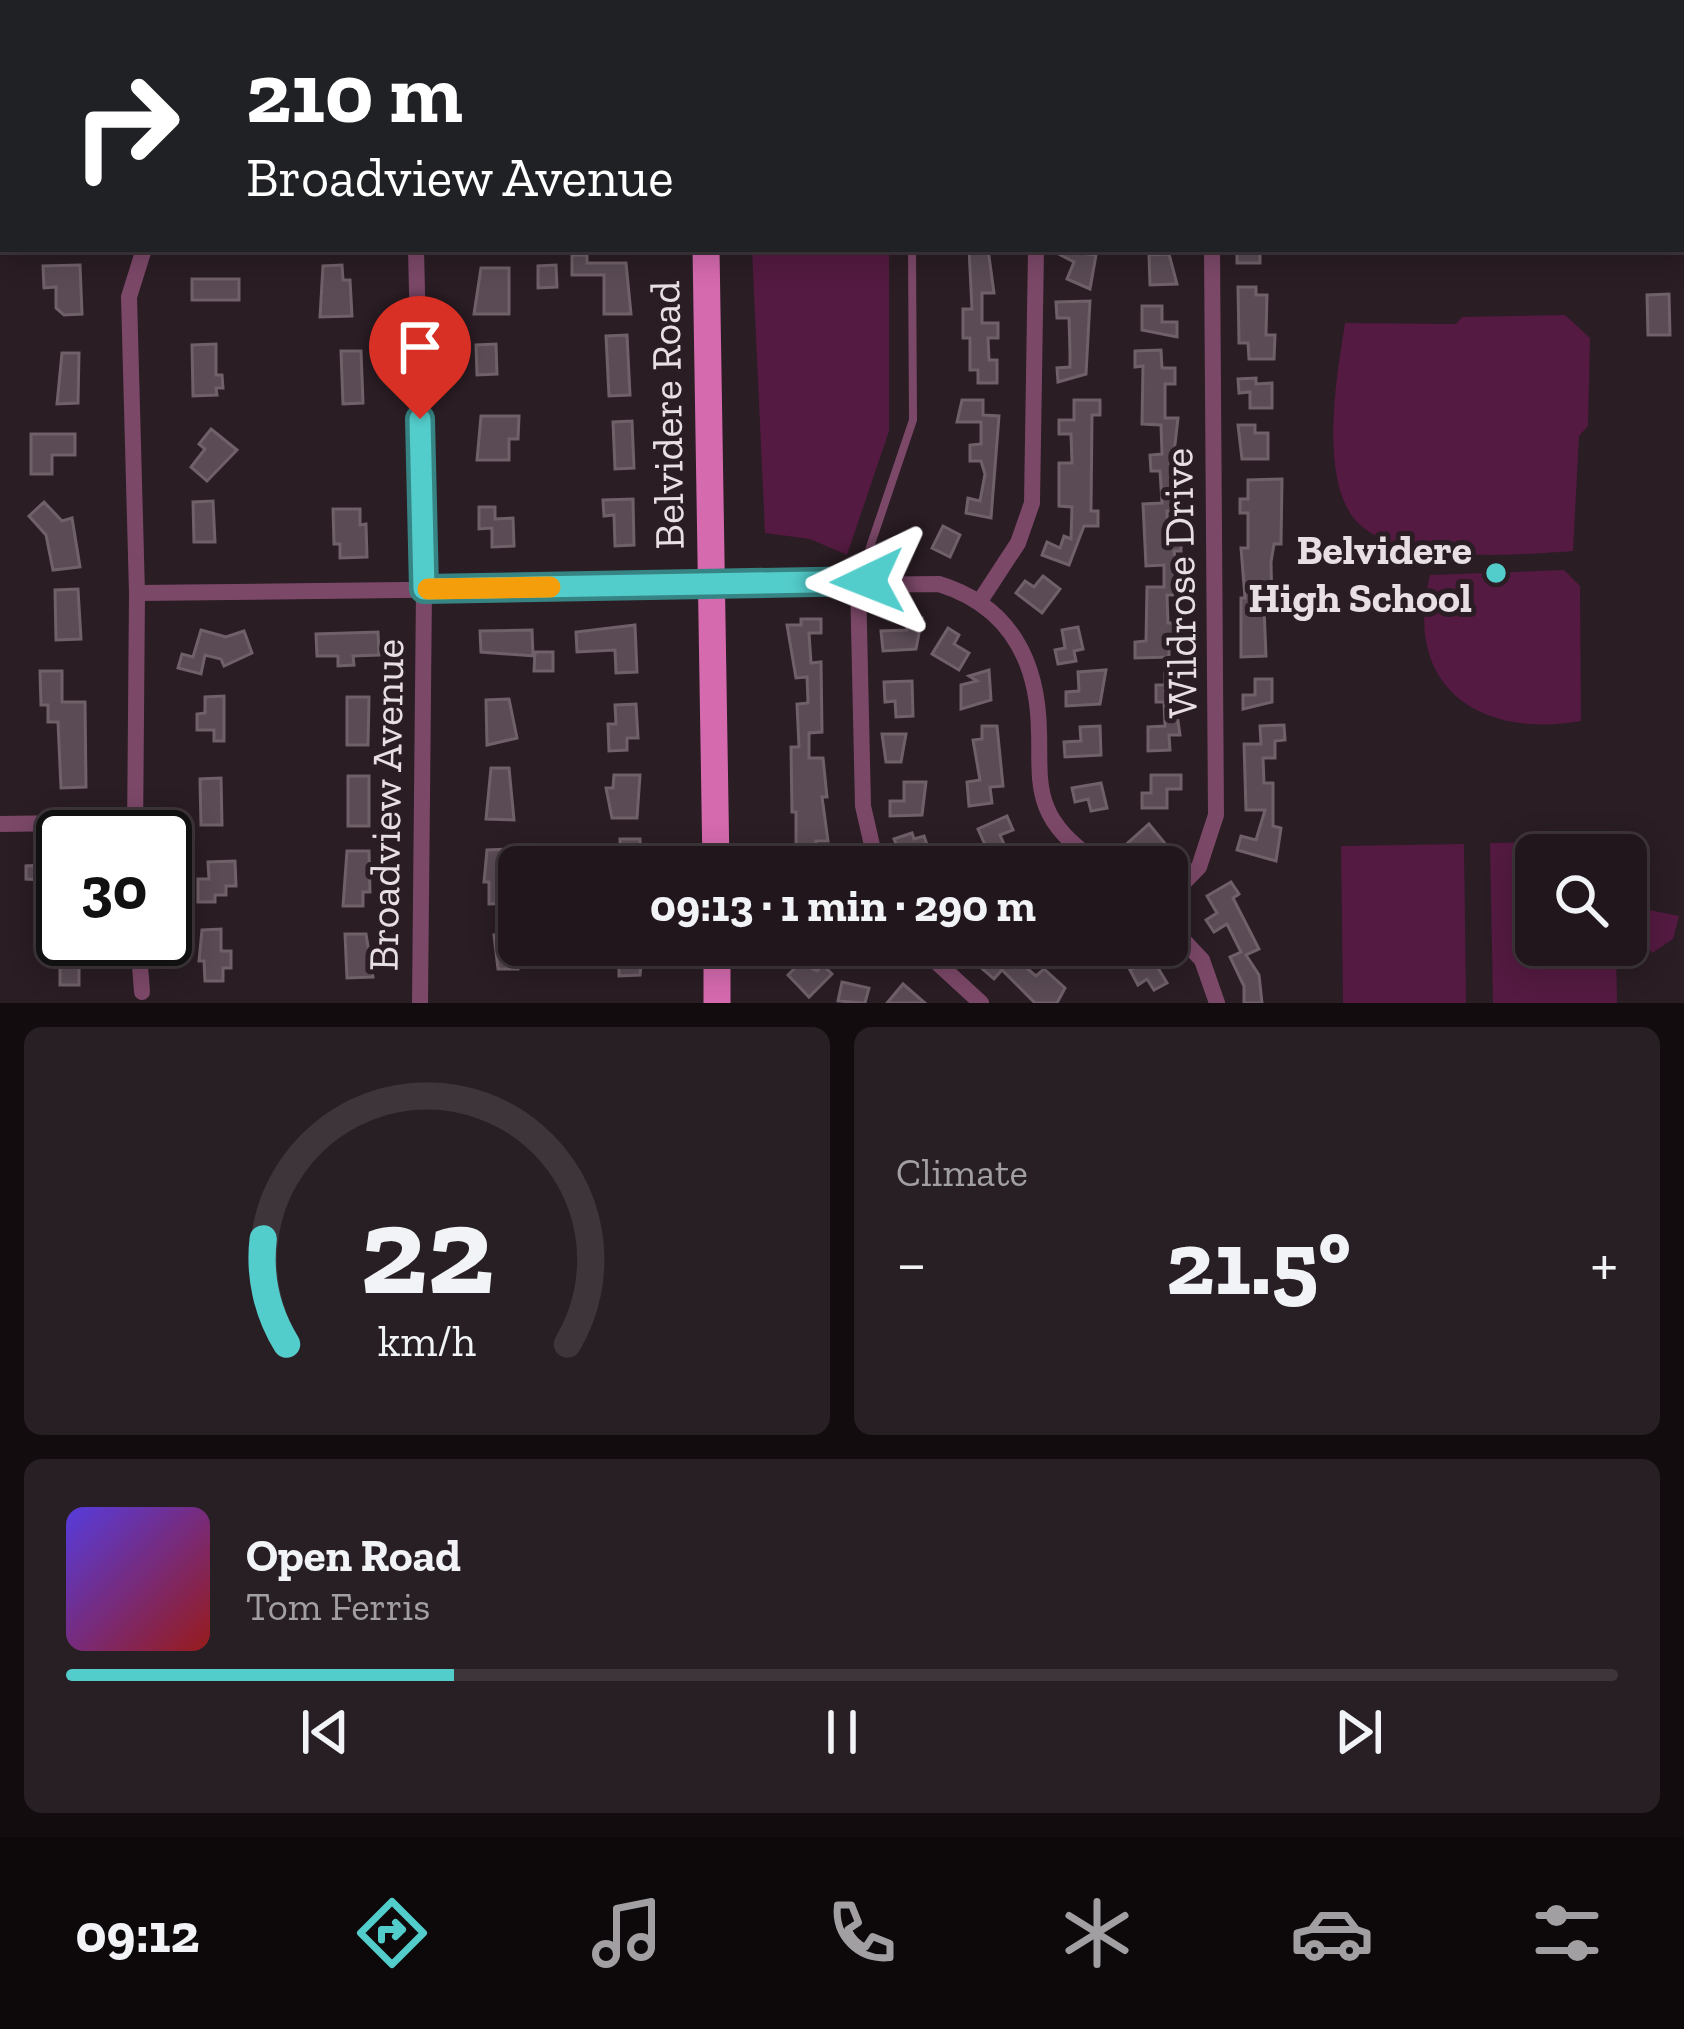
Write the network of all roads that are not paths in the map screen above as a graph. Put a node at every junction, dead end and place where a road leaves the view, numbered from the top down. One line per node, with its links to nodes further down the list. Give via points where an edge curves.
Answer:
1 (143, 252): 10 (street, via 129,297)
2 (416, 252): 9 (street, Broadview Avenue)
3 (706, 252): 8 (main road, Belvidere Road)
4 (912, 252): 7 (lane, via 913,420)
5 (1036, 252): 11 (street, via 1032,503 1018,543)
6 (1212, 252): 18 (street, Wildrose Drive, via 1216,815)
7 (863, 581): 8 (street); 11 (street, via 939,584); 16 (street, via 863,806)
8 (712, 586): 9 (street); 15 (main road, Belvidere Road)
9 (424, 589): 10 (street); 24 (street, Broadview Avenue)
10 (137, 592): 12 (street)
11 (980, 601): 17 (street, via 1014,633 1029,663 1045,805)
12 (134, 810)
13 (0, 824): 14 (street)
14 (36, 825)
15 (716, 846)
16 (872, 846)
17 (1076, 846)
18 (1188, 878)
19 (1188, 945): 27 (street)
20 (140, 966): 23 (street)
21 (716, 966): 25 (main road)
22 (941, 966): 26 (street)
23 (142, 992)
24 (420, 1002)
25 (717, 1003)
26 (981, 1003)
27 (1217, 1003)

